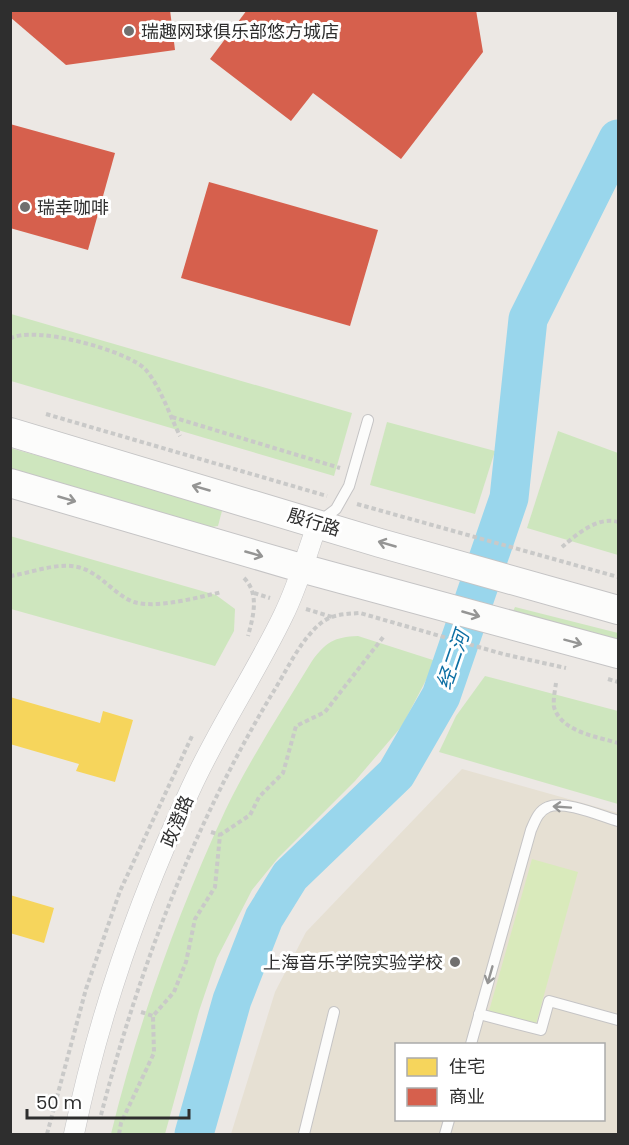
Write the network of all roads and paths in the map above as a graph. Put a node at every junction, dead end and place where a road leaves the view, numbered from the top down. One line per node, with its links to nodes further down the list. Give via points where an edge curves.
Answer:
1 (10, 339): 3 (path, via 31,333 58,336 135,359 155,384)
2 (45, 414): 9 (path)
3 (171, 417): 6 (path); 7 (path)
4 (368, 420): 7 (lane)
5 (10, 432): 10 (main road, 殷行路, one-way to 5)
6 (180, 436)
7 (353, 472): 9 (lane)
8 (10, 483): 13 (main road, one-way to 13)
9 (342, 500): 10 (lane); 16 (path)
10 (318, 522): 13 (street, 政澄路); 18 (main road, 殷行路, one-way to 10)
11 (618, 522): 12 (path, via 613,520 582,530)
12 (562, 547)
13 (301, 568): 21 (main road, one-way to 21); 39 (street, 政澄路, via 283,616 192,786 148,887 114,979)
14 (238, 575): 20 (path, via 254,593 254,614)
15 (10, 576): 17 (path, via 75,566 91,571 134,602)
16 (618, 577)
17 (222, 592)
18 (618, 610)
19 (384, 636): 30 (path, via 326,712 296,726 283,772 259,797 250,815)
20 (243, 646)
21 (618, 654)
22 (574, 670): 37 (path, via 360,613 339,615 318,625 295,657 217,792 131,1011)
23 (597, 676): 24 (path)
24 (618, 682)
25 (556, 683): 27 (path, via 554,707 560,716 575,730)
26 (194, 732): 38 (path, via 120,891 86,988)
27 (618, 743)
28 (618, 821): 33 (lane, one-way to 33, via 559,805 548,806 537,817)
29 (211, 832): 30 (path)
30 (220, 835): 34 (path, via 214,887 195,919 186,962 174,992)
31 (141, 1012): 34 (path)
32 (334, 1012): 41 (lane)
33 (479, 1014): 35 (lane, via 541,1030 549,1001); 36 (lane)
34 (153, 1016): 40 (path, via 154,1053)
35 (618, 1020)
36 (471, 1043)
37 (99, 1125)
38 (47, 1134)
39 (74, 1134)
40 (118, 1134)
41 (304, 1134)

